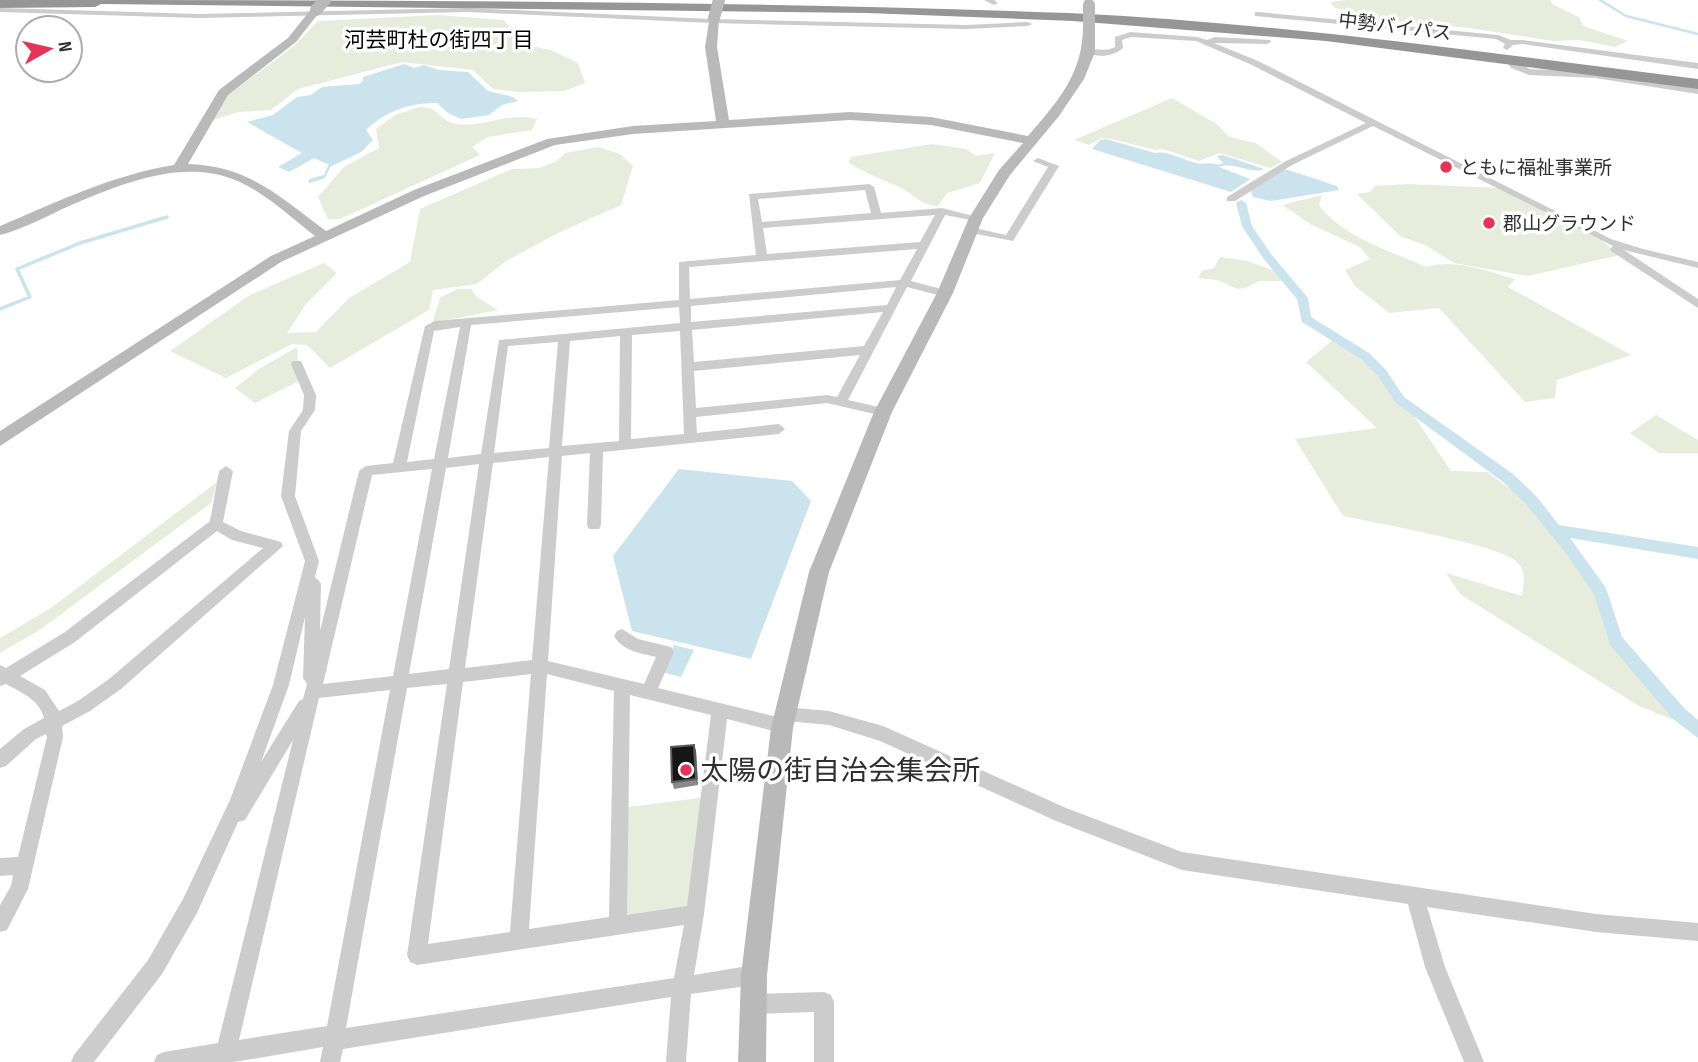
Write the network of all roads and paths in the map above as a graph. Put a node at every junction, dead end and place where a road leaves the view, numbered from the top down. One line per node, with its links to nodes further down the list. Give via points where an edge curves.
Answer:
1 (79, 0): 6 (highway, 中勢バイパス)
2 (325, 0): 10 (street, bridge)
3 (593, 0): 8 (highway, 中勢バイパス)
4 (719, 0): 12 (street, bridge)
5 (991, 1): 7 (highway); 8 (highway)
6 (173, 2): 8 (highway, 中勢バイパス); 9 (highway)
7 (1088, 2): 14 (street, bridge); 15 (highway)
8 (833, 5): 13 (highway); 15 (highway, 中勢バイパス, via 1095,12); 18 (highway, 中勢バイパス, via 1152,22)
9 (0, 7): 10 (street, via 201,16)
10 (314, 12): 12 (street, via 467,10); 28 (street, via 292,40 223,93)
11 (1258, 13): 21 (street, via 1498,37 1509,46)
12 (713, 19): 13 (street, via 979,27); 25 (street, via 711,47)
13 (1028, 24): 14 (highway)
14 (1090, 26): 18 (highway); 19 (street)
15 (1339, 31): 22 (highway, 中勢バイパス)
16 (1267, 41): 17 (street, via 1215,39)
17 (1208, 43): 19 (street, via 1197,38 1130,34 1118,39 1119,48 1114,52); 24 (street)
18 (1413, 47): 22 (highway, 中勢バイパス)
19 (1089, 52): 26 (street, via 1078,79)
20 (1510, 61): 23 (street, via 1529,72 1595,75)
21 (1698, 66)
22 (1698, 81)
23 (1698, 90)
24 (1372, 123): 29 (street, via 1289,163); 36 (street)
25 (723, 124): 26 (street, via 896,117); 35 (street, via 610,132 552,142 419,193)
26 (1032, 141): 32 (street, via 1004,173)
27 (1038, 161): 32 (street, via 1054,166 1009,239)
28 (179, 168): 34 (street, via 113,186); 35 (street, via 215,170 243,178)
29 (1231, 198)
30 (942, 211): 31 (street); 32 (street); 37 (street)
31 (877, 216): 33 (street); 33 (street, via 869,187 753,195)
32 (973, 224): 41 (street)
33 (757, 225): 38 (street)
34 (0, 231)
35 (324, 236): 57 (street, via 250,272)
36 (1607, 240): 39 (street); 43 (street)
37 (924, 246): 38 (street); 40 (street)
38 (762, 257): 42 (street, via 683,264)
39 (1698, 265)
40 (905, 283): 41 (street); 42 (street); 44 (street)
41 (945, 293): 53 (street)
42 (685, 302): 45 (street); 46 (street)
43 (1698, 304)
44 (891, 308): 46 (street); 49 (street)
45 (466, 323): 62 (street); 63 (street, via 429,329)
46 (687, 327): 47 (street); 51 (street)
47 (626, 332): 48 (street); 58 (street)
48 (564, 338): 60 (street); 61 (street, via 503,344)
49 (869, 350): 51 (street); 52 (street)
50 (297, 363): 67 (street, via 310,395 309,410 295,431 288,496)
51 (689, 367): 54 (street)
52 (841, 402): 53 (street); 54 (street, via 827,399)
53 (883, 412): 78 (street, via 826,552)
54 (691, 413): 56 (street)
55 (779, 429): 56 (street)
56 (691, 437): 58 (street)
57 (0, 440)
58 (625, 444): 59 (street)
59 (597, 447): 60 (street); 66 (street)
60 (555, 451): 61 (street); 69 (street)
61 (487, 458): 62 (street); 71 (street)
62 (441, 463): 63 (street); 72 (street)
63 (399, 468): 74 (street, via 366,471)
64 (226, 471): 65 (street)
65 (216, 524): 70 (street, via 70,637); 77 (street, via 237,536 276,546 115,684)
66 (594, 525)
67 (313, 561): 74 (street); 80 (street, via 281,685)
68 (622, 636): 75 (street, via 634,645 666,652)
69 (540, 666): 71 (street); 73 (street); 88 (street)
70 (2, 676): 77 (street, via 46,698)
71 (454, 676): 72 (street); 88 (street, via 417,955)
72 (398, 682): 74 (street); 92 (street)
73 (622, 685): 75 (street); 86 (street)
74 (314, 692): 80 (street); 93 (street)
75 (648, 692): 76 (street)
76 (720, 710): 78 (street, via 773,723); 84 (street)
77 (55, 720): 79 (street); 81 (street)
78 (783, 721): 83 (street, via 829,718 883,734 1062,815 1182,861); 89 (street)
79 (0, 760)
80 (222, 840): 94 (street, via 155,967)
81 (25, 866): 82 (street); 85 (street, via 19,889)
82 (0, 867)
83 (1414, 894): 87 (street, via 1596,923); 100 (street, via 1435,967)
84 (695, 914): 86 (street); 90 (street)
85 (0, 923)
86 (618, 925): 88 (street)
87 (1698, 932)
88 (519, 939)
89 (754, 975): 90 (street); 91 (street)
90 (682, 987): 92 (street); 97 (street)
91 (753, 1004): 98 (street); 99 (street, via 824,1002)
92 (335, 1037): 93 (street); 96 (street)
93 (226, 1057): 95 (street)
94 (81, 1062)
95 (164, 1062)
96 (330, 1062)
97 (676, 1062)
98 (752, 1062)
99 (824, 1062)
100 (1474, 1062)

